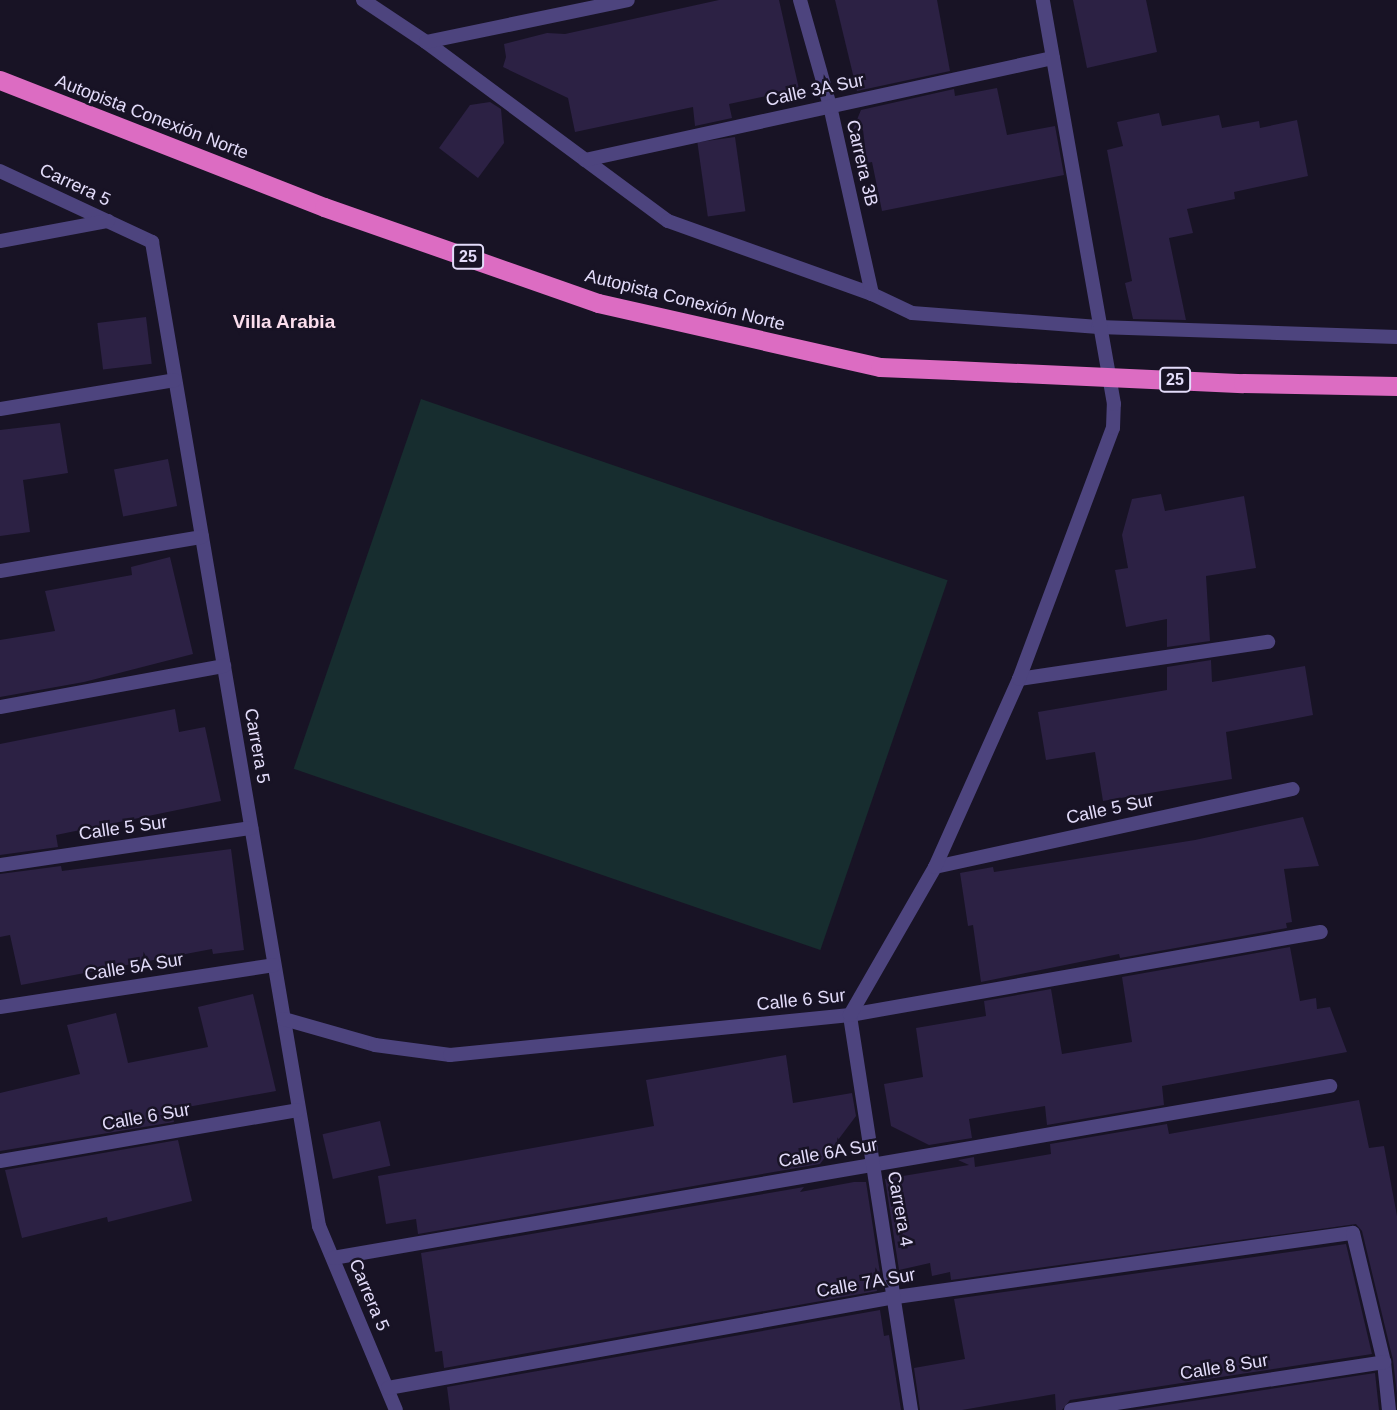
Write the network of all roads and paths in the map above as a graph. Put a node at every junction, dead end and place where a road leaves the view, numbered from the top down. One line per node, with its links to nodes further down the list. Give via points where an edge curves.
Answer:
1 (363, 0): 5 (street)
2 (628, 0): 5 (street)
3 (800, 0): 8 (street, Carrera 3B)
4 (1043, 0): 6 (street)
5 (426, 42): 9 (street)
6 (1053, 58): 8 (street, Calle 3A Sur); 14 (street)
7 (0, 79): 17 (highway, Autopista Conexión Norte / 25, bridge, via 324,207 598,303 880,367)
8 (830, 107): 9 (street, Calle 3A Sur); 13 (street, Carrera 3B)
9 (585, 160): 13 (street, via 668,221)
10 (0, 171): 11 (street, Carrera 5)
11 (108, 221): 12 (street); 16 (street, Carrera 5, via 152,242)
12 (0, 242)
13 (872, 294): 14 (street, via 912,313)
14 (1098, 327): 15 (street); 23 (street, via 1114,404 1112,428)
15 (1397, 337)
16 (175, 380): 18 (street); 19 (street, Carrera 5)
17 (1397, 386)
18 (0, 409)
19 (202, 537): 20 (street); 22 (street, Carrera 5)
20 (0, 571)
21 (1268, 642): 23 (street)
22 (224, 666): 24 (street); 26 (street, Carrera 5)
23 (1019, 679): 28 (street)
24 (0, 706)
25 (1293, 789): 28 (street, Calle 5 Sur)
26 (251, 828): 27 (street, Calle 5 Sur); 30 (street, Carrera 5)
27 (0, 865)
28 (935, 867): 32 (street)
29 (1321, 932): 32 (street, Calle 6 Sur)
30 (274, 965): 31 (street, Calle 5A Sur); 33 (street, Carrera 5)
31 (0, 1007)
32 (849, 1014): 33 (street, Calle 6 Sur, via 450,1055 375,1045); 37 (street, Carrera 4)
33 (284, 1019): 35 (street, Carrera 5)
34 (1331, 1086): 37 (street, Calle 6A Sur)
35 (298, 1110): 36 (street, Calle 6 Sur); 38 (street, Carrera 5, via 319,1226)
36 (0, 1161)
37 (873, 1165): 38 (street, Calle 6A Sur); 39 (street, Carrera 4)
38 (332, 1258): 41 (street, Carrera 5)
39 (896, 1297): 40 (street, Calle 7A Sur, via 1353,1233); 41 (street, Calle 7A Sur); 43 (street, Carrera 4)
40 (1384, 1362): 44 (street, Calle 8 Sur); 45 (street)
41 (388, 1388): 42 (street, Carrera 5)
42 (396, 1410)
43 (911, 1410)
44 (1070, 1410)
45 (1389, 1410)

